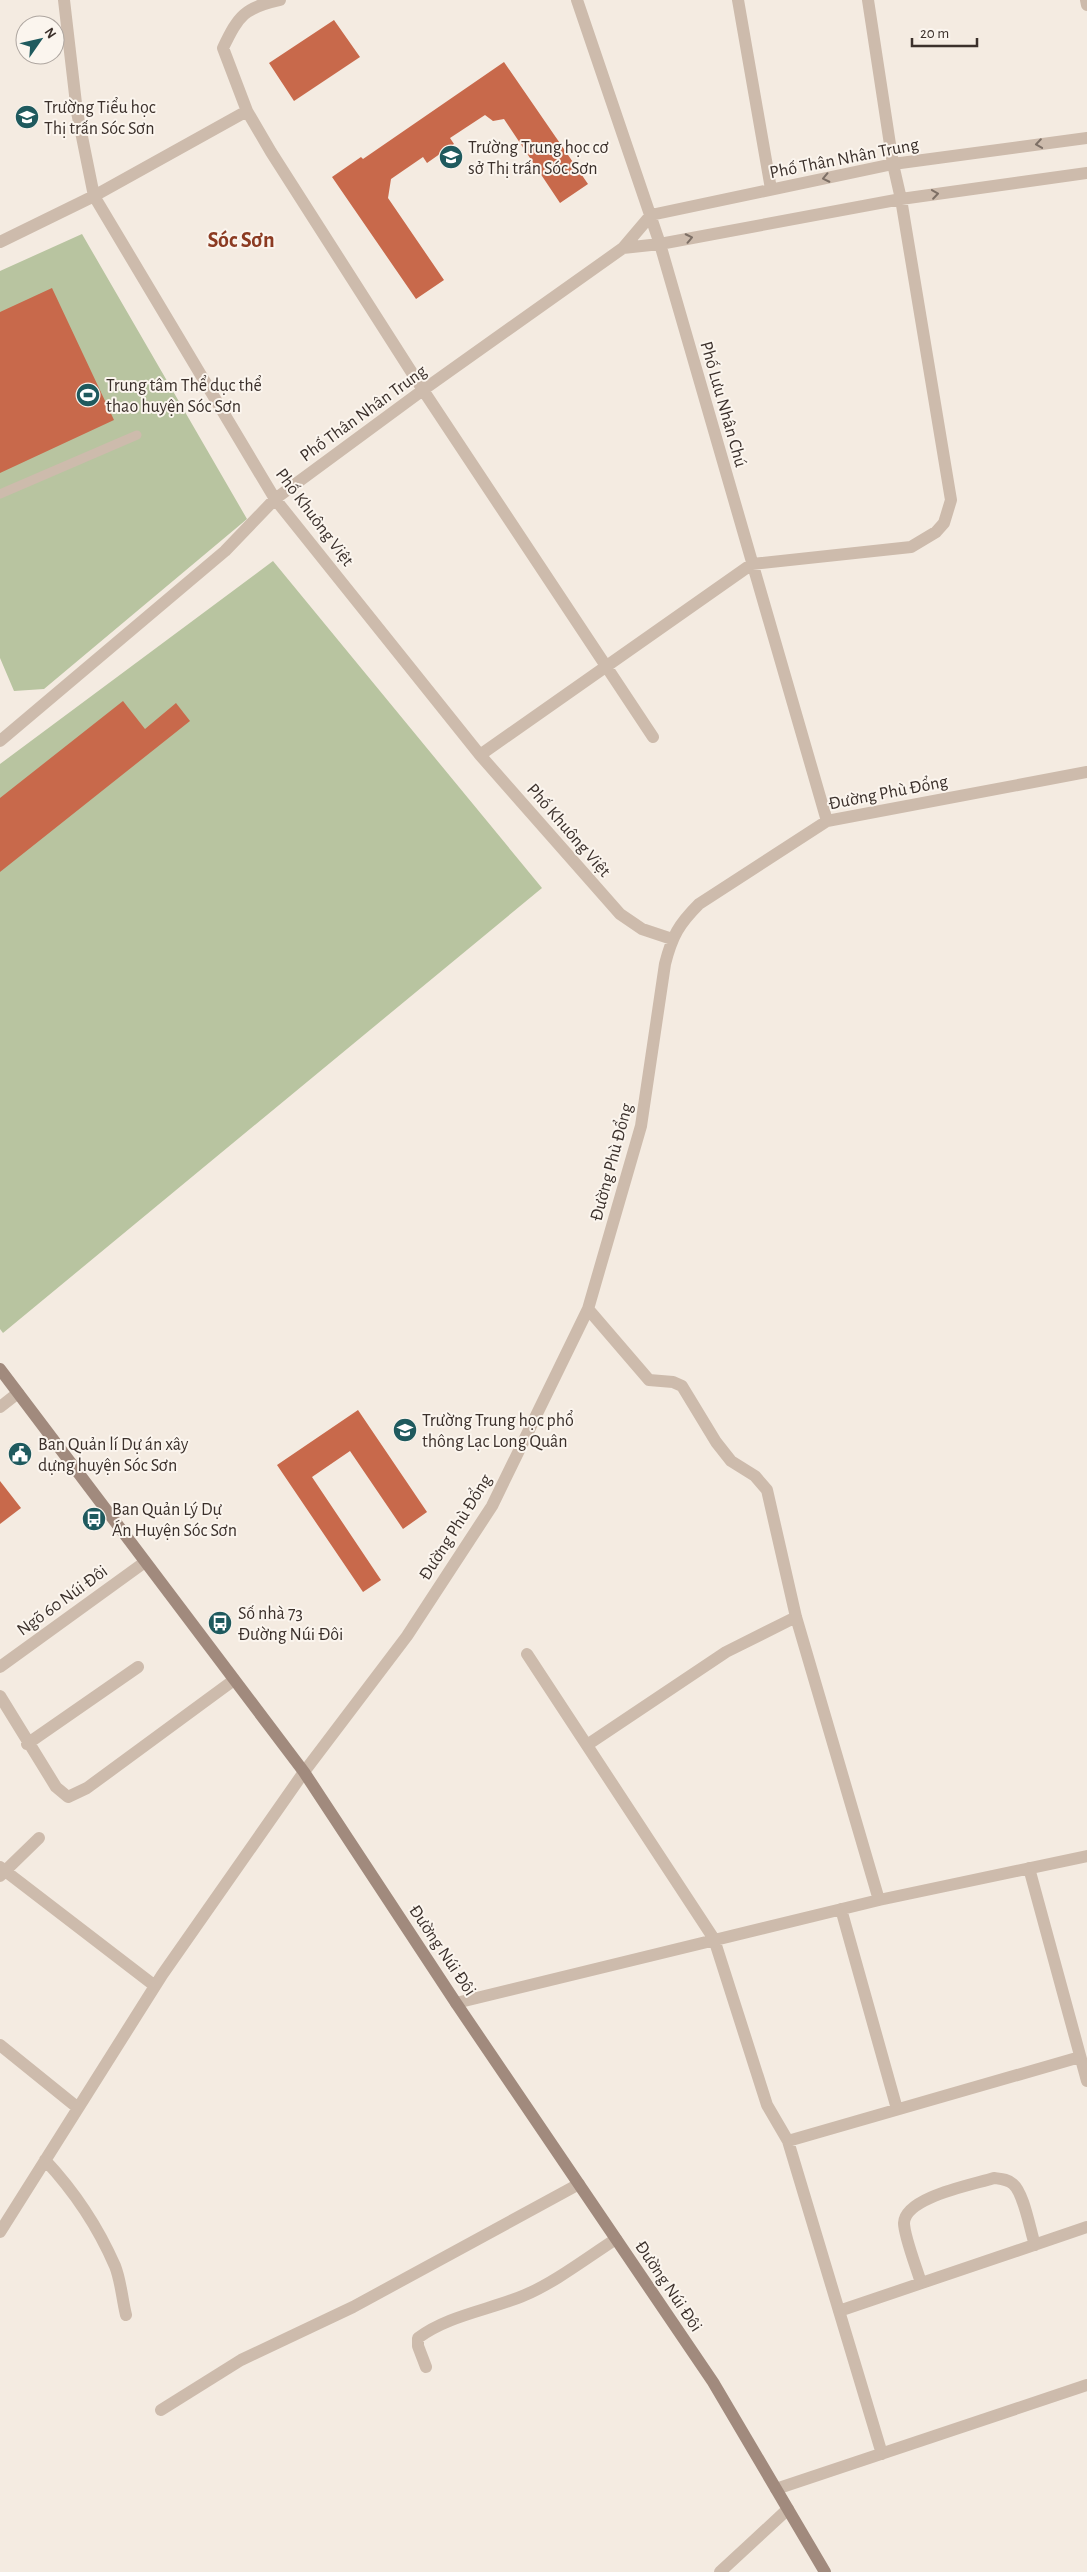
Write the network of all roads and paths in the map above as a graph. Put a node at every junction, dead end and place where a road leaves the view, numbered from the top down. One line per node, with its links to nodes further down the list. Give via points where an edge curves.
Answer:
1 (64, 0): 13 (street, Phố Khuông Việt, via 78,112)
2 (280, 0): 8 (street, via 256,6 241,16 223,48)
3 (577, 0): 15 (street, Phố Lưu Nhân Chú)
4 (738, 0): 12 (street)
5 (868, 0): 10 (street)
6 (1086, 0): 7 (street)
7 (1087, 6)
8 (247, 111): 13 (street); 19 (street)
9 (1087, 138): 10 (street, Phố Thân Nhân Trung, one-way to 10)
10 (893, 164): 12 (street, Phố Thân Nhân Trung, one-way to 12); 14 (street)
11 (1087, 173): 14 (street, Phố Thân Nhân Trung, one-way to 11)
12 (771, 190): 15 (street, Phố Thân Nhân Trung)
13 (94, 196): 16 (street); 22 (street, Phố Khuông Việt)
14 (901, 199): 17 (street, Phố Thân Nhân Trung, one-way to 14); 23 (street, via 951,500 944,523 936,532 911,547)
15 (651, 215): 17 (street, Phố Lưu Nhân Chú); 18 (street, Phố Thân Nhân Trung)
16 (0, 242)
17 (660, 244): 18 (street, Phố Thân Nhân Trung); 23 (street, Phố Lưu Nhân Chú)
18 (624, 248): 19 (street, Phố Thân Nhân Trung)
19 (423, 390): 22 (street, Phố Thân Nhân Trung); 24 (street)
20 (137, 435): 21 (lane)
21 (0, 494)
22 (276, 499): 26 (street, Phố Thân Nhân Trung, via 225,551); 27 (street, Phố Khuông Việt)
23 (752, 564): 24 (street); 29 (street, Phố Lưu Nhân Chú)
24 (606, 667): 25 (street); 27 (street)
25 (653, 737)
26 (0, 740)
27 (480, 755): 30 (street, Phố Khuông Việt, via 620,914 642,929)
28 (1087, 772): 29 (street, Đường Phù Đổng)
29 (827, 821): 30 (street, Đường Phù Đổng, via 699,904 683,920)
30 (672, 938): 31 (street, Đường Phù Đổng, via 665,964 641,1126)
31 (588, 1310): 36 (street, via 649,1380 682,1386 731,1461 755,1476 767,1490); 44 (street, Đường Phù Đổng, via 492,1506 407,1636)
32 (0, 1369): 33 (main road, Đường Núi Đôi)
33 (18, 1393): 34 (street); 35 (main road, Đường Núi Đôi)
34 (0, 1407)
35 (145, 1562): 38 (street, Ngõ 60 Núi Đôi); 40 (main road, Đường Núi Đôi)
36 (796, 1617): 43 (street, via 726,1652); 49 (street)
37 (527, 1654): 43 (street)
38 (0, 1666)
39 (138, 1666): 42 (street)
40 (234, 1680): 42 (street, via 75,1795 61,1794); 44 (main road, Đường Núi Đôi)
41 (0, 1696): 42 (street)
42 (27, 1744)
43 (587, 1745): 51 (street)
44 (304, 1772): 52 (street, Đường Phù Đổng); 53 (main road, Đường Núi Đôi)
45 (39, 1838): 48 (street)
46 (1087, 1856): 47 (street)
47 (1029, 1868): 49 (street); 55 (street)
48 (2, 1872): 52 (street)
49 (879, 1900): 50 (street)
50 (841, 1909): 51 (street); 58 (street)
51 (714, 1939): 53 (street); 59 (street, via 768,2105)
52 (155, 1986): 57 (street, Đường Phù Đổng)
53 (456, 2003): 61 (main road, Đường Núi Đôi)
54 (0, 2045): 57 (street)
55 (1080, 2057): 56 (street); 58 (street)
56 (1087, 2081)
57 (78, 2108): 60 (street, Đường Phù Đổng)
58 (897, 2109): 59 (street)
59 (788, 2141): 67 (street)
60 (45, 2160): 63 (street, Đường Phù Đổng); 68 (street, via 66,2182 92,2221 115,2268)
61 (579, 2184): 64 (main road, Đường Núi Đôi); 71 (street, via 353,2307 241,2360)
62 (1087, 2227): 65 (street)
63 (0, 2232)
64 (616, 2239): 69 (street, via 527,2295 447,2321 426,2332 418,2338); 73 (main road, Đường Núi Đôi, via 713,2382)
65 (1035, 2245): 66 (street); 66 (street, via 1021,2198 1014,2185 1005,2179 994,2178 921,2201 906,2214 904,2224)
66 (921, 2283): 67 (street)
67 (839, 2311): 72 (street)
68 (126, 2315)
69 (426, 2367)
70 (1087, 2385): 72 (street)
71 (161, 2410)
72 (882, 2454): 73 (street)
73 (776, 2489): 74 (main road, Đường Núi Đôi)
74 (788, 2509): 75 (street); 76 (main road, Đường Núi Đôi)
75 (720, 2572)
76 (825, 2572)

